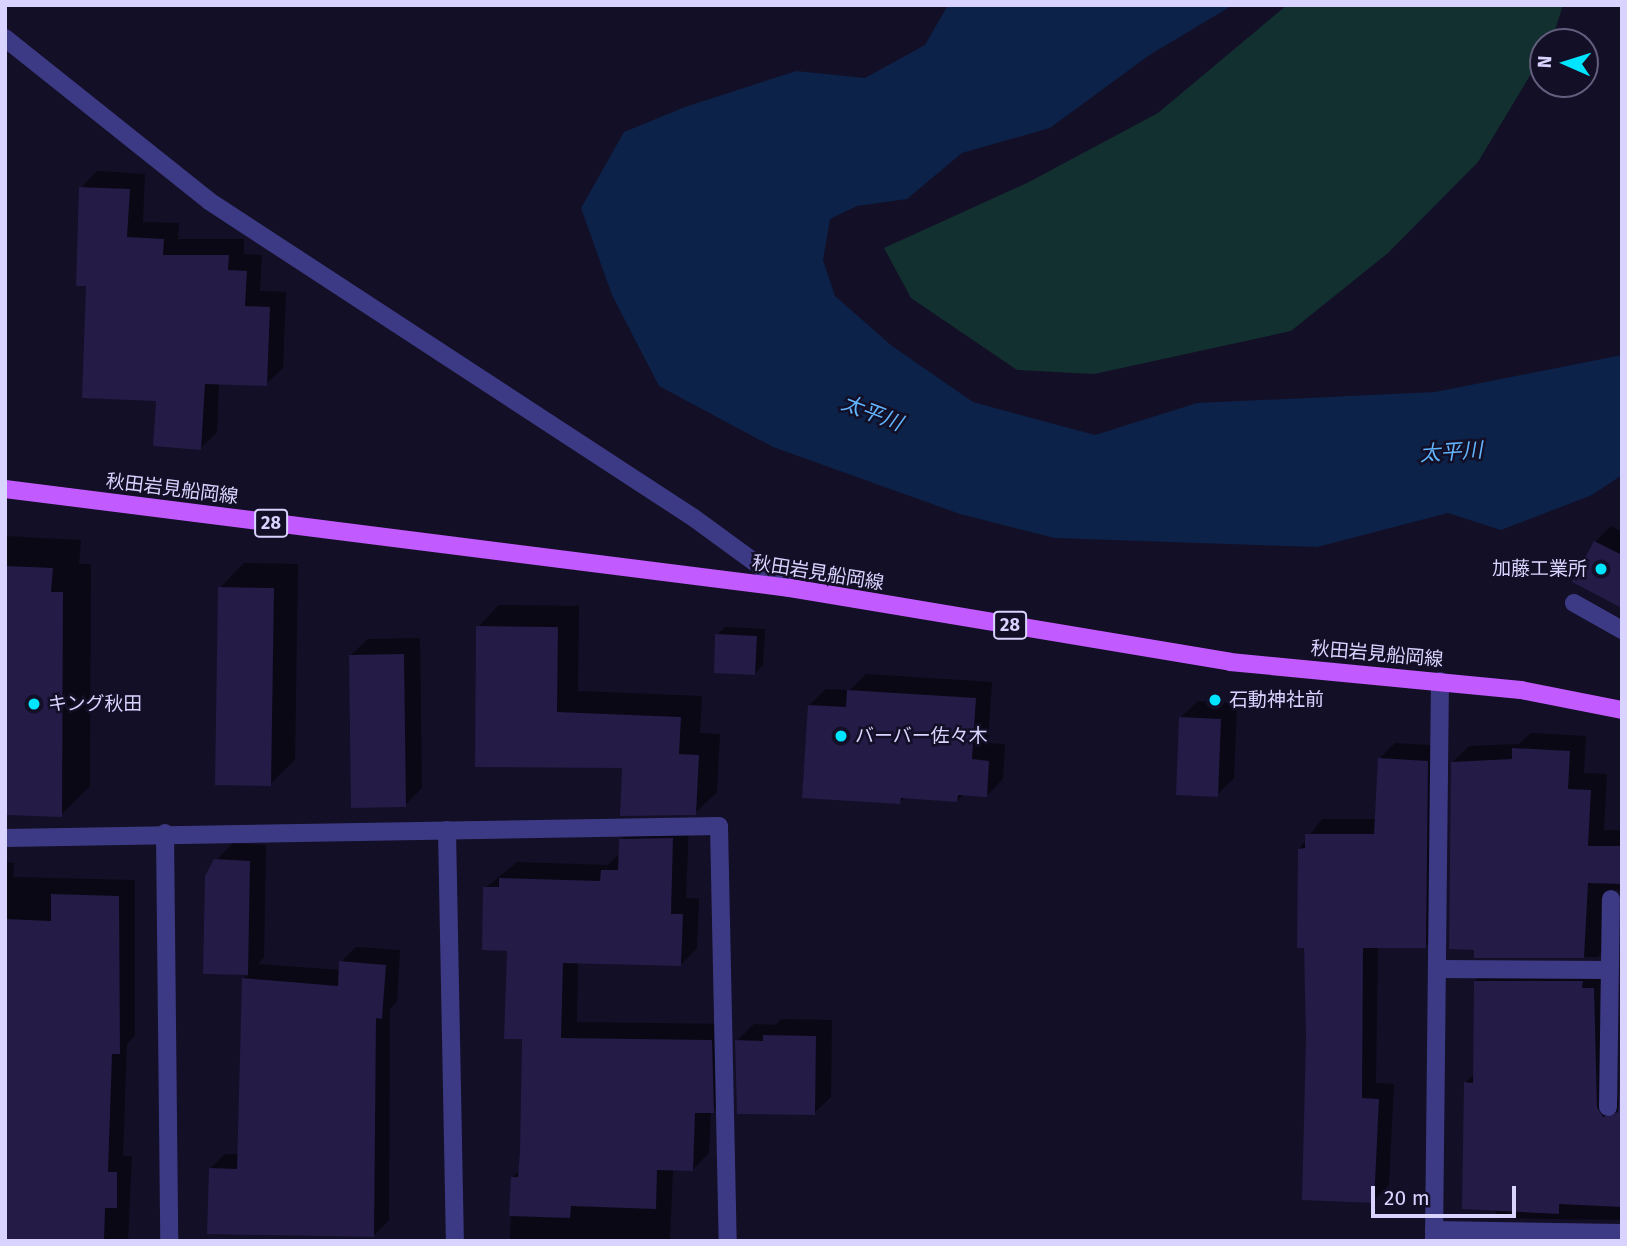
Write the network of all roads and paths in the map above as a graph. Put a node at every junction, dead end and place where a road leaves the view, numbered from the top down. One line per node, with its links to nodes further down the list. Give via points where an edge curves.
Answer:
1 (5, 38): 3 (street, via 209,201 694,518)
2 (5, 489): 3 (main road, 秋田岩見船岡線 / 28)
3 (789, 588): 6 (main road, 秋田岩見船岡線 / 28, via 1230,662)
4 (1574, 603): 5 (street)
5 (1622, 630)
6 (1440, 681): 7 (main road, 秋田岩見船岡線 / 28, via 1521,690); 12 (street)
7 (1622, 710)
8 (447, 830): 9 (street); 18 (street); 19 (street, via 719,826)
9 (165, 833): 10 (street); 17 (street)
10 (5, 838)
11 (1611, 899): 13 (street)
12 (1437, 969): 13 (street); 16 (street)
13 (1609, 970): 14 (street)
14 (1608, 1107)
15 (1622, 1233): 16 (street)
16 (1434, 1235)
17 (169, 1241)
18 (455, 1241)
19 (728, 1241)

